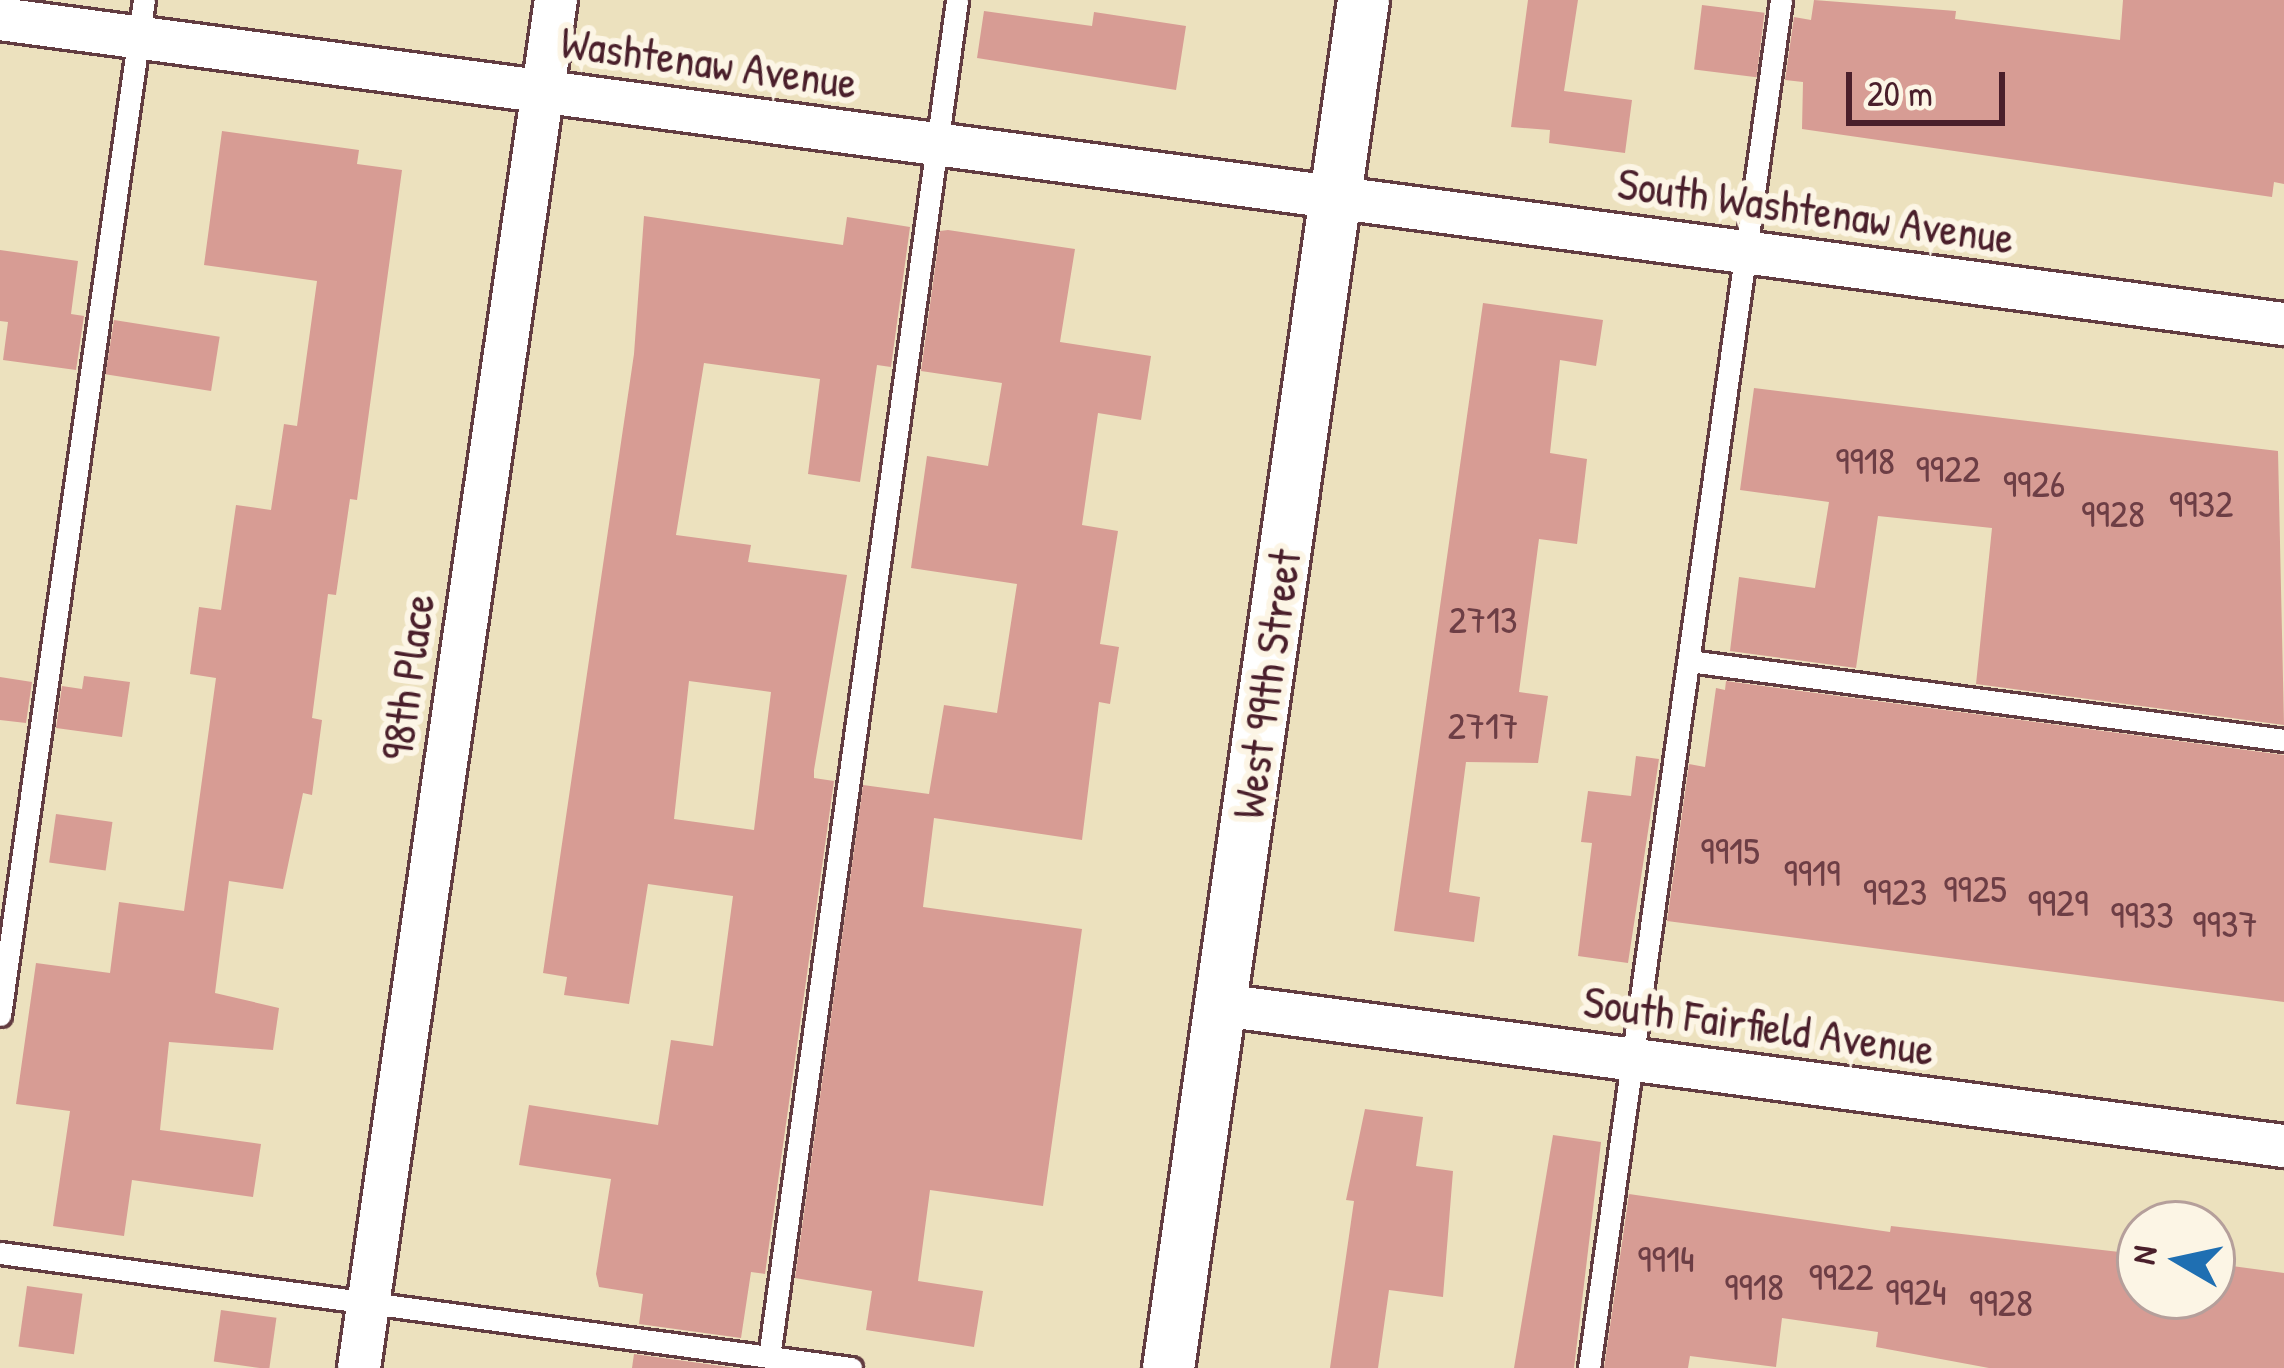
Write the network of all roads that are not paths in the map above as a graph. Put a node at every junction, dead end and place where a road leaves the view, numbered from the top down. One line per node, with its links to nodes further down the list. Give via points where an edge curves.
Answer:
1 (556, 0): 7 (street, 98th Place)
2 (958, 0): 8 (lane)
3 (1363, 0): 9 (street, West 99th Street)
4 (1781, 0): 10 (lane)
5 (0, 19): 6 (street, Washtenaw Avenue)
6 (141, 19): 7 (street, Washtenaw Avenue); 15 (lane)
7 (543, 92): 8 (street, Washtenaw Avenue); 19 (street, 98th Place)
8 (938, 144): 9 (street, Washtenaw Avenue); 20 (lane)
9 (1334, 198): 10 (street, South Washtenaw Avenue); 14 (street, West 99th Street)
10 (1746, 252): 11 (street, South Washtenaw Avenue); 12 (lane)
11 (2284, 324)
12 (1688, 661): 13 (lane); 16 (lane)
13 (2284, 740)
14 (1221, 1005): 16 (street, South Fairfield Avenue); 23 (street, West 99th Street)
15 (0, 1015)
16 (1633, 1060): 17 (street, South Fairfield Avenue); 24 (lane)
17 (2284, 1146)
18 (0, 1253): 19 (lane)
19 (368, 1304): 20 (lane); 21 (street, 98th Place)
20 (769, 1357): 22 (lane)
21 (359, 1368)
22 (851, 1368)
23 (1168, 1368)
24 (1589, 1368)

